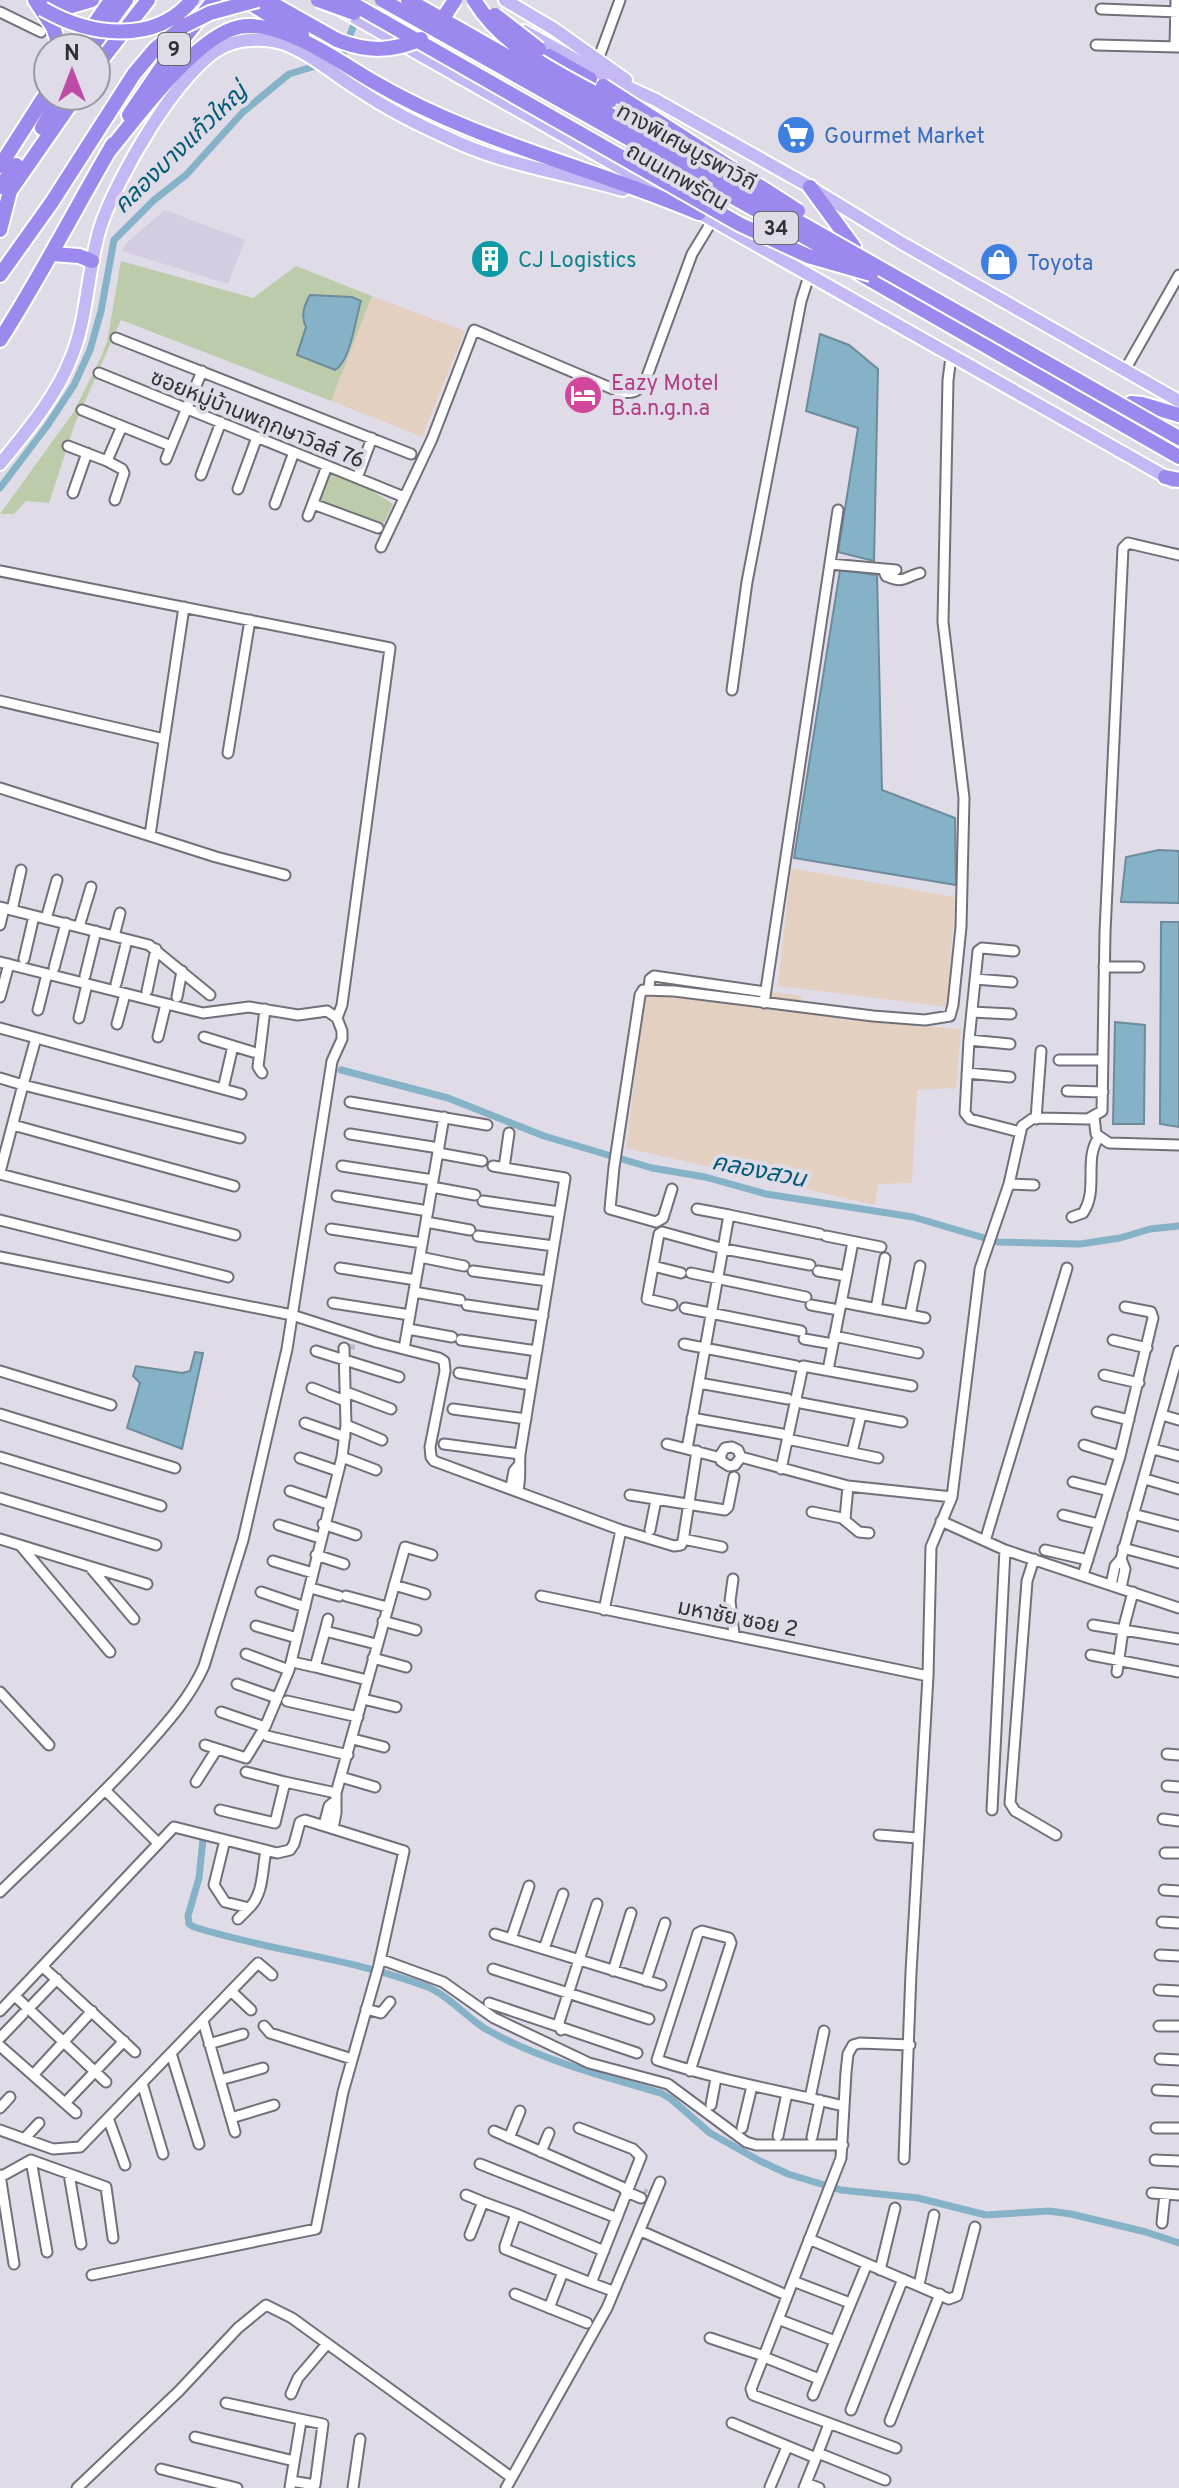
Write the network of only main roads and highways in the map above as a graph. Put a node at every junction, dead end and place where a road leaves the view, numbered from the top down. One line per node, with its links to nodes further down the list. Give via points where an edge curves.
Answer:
1 (92, 0): 19 (highway, via 68,7)
2 (111, 0): 24 (highway)
3 (126, 0): 25 (highway)
4 (148, 0): 26 (highway)
5 (192, 0): 19 (highway, bridge, via 168,23 111,31 81,27)
6 (214, 0): 37 (highway, 9, bridge, via 138,100)
7 (245, 0): 27 (highway, via 288,26)
8 (258, 0): 48 (highway, bridge, via 210,13 155,49)
9 (266, 0): 14 (highway, bridge, via 337,40 367,50 405,46 436,28)
10 (320, 0): 20 (main road, ถนนเทพรัตน / 34); 35 (highway, bridge, via 366,19)
11 (372, 0): 56 (highway, ถนนเทพรัตน / 34)
12 (382, 0): 47 (highway, ทางพิเศษบูรพาวิถี, bridge)
13 (410, 0): 28 (highway, ถนนเทพรัตน / 34); 47 (highway, ทางพิเศษบูรพาวิถี, bridge)
14 (455, 0)
15 (472, 0): 21 (main road, 34); 34 (highway, bridge, via 521,49 595,93)
16 (481, 0): 34 (highway, bridge, via 544,52)
17 (505, 0): 22 (main road)
18 (520, 0): 22 (main road)
19 (40, 3): 23 (highway)
20 (345, 6): 35 (highway, bridge); 42 (main road, ถนนเทพรัตน / 34, via 374,29)
21 (491, 12): 28 (highway); 29 (main road, 34)
22 (554, 29): 29 (main road)
23 (53, 32)
24 (89, 32)
25 (103, 32)
26 (112, 46)
27 (311, 52): 37 (highway, via 263,27 241,27 220,35 185,63); 42 (highway, via 454,123); 42 (main road, via 364,94 464,145); 46 (main road, via 241,41 210,55 195,69 131,156 100,227)
28 (510, 56): 44 (highway, ถนนเทพรัตน / 34)
29 (654, 99): 39 (main road, 34)
30 (35, 112): 36 (highway)
31 (44, 112): 36 (highway)
32 (52, 112): 40 (highway)
33 (65, 112): 40 (highway)
34 (666, 125): 47 (highway, bridge, via 763,187)
35 (601, 147): 47 (highway, bridge, via 776,243 836,266)
36 (11, 151): 38 (highway)
37 (109, 151): 45 (highway)
38 (0, 166)
39 (810, 187): 44 (highway); 50 (main road, 34)
40 (5, 189): 41 (highway); 43 (highway)
41 (0, 205)
42 (699, 213): 58 (main road, ถนนเทพรัตน / 34)
43 (0, 230)
44 (854, 247): 51 (highway, ถนนเทพรัตน / 34)
45 (53, 254): 46 (highway); 49 (highway)
46 (92, 261): 57 (main road, via 71,359 57,387)
47 (874, 270): 54 (highway, ทางพิเศษบูรพาวิถี, bridge); 55 (highway, ทางพิเศษบูรพาวิถี)
48 (0, 275)
49 (0, 340)
50 (1179, 401)
51 (1131, 403): 52 (highway); 53 (highway, ถนนเทพรัตน / 34)
52 (1179, 415)
53 (1179, 431)
54 (1179, 438)
55 (1179, 451)
56 (1179, 457)
57 (0, 464)
58 (1174, 481)

